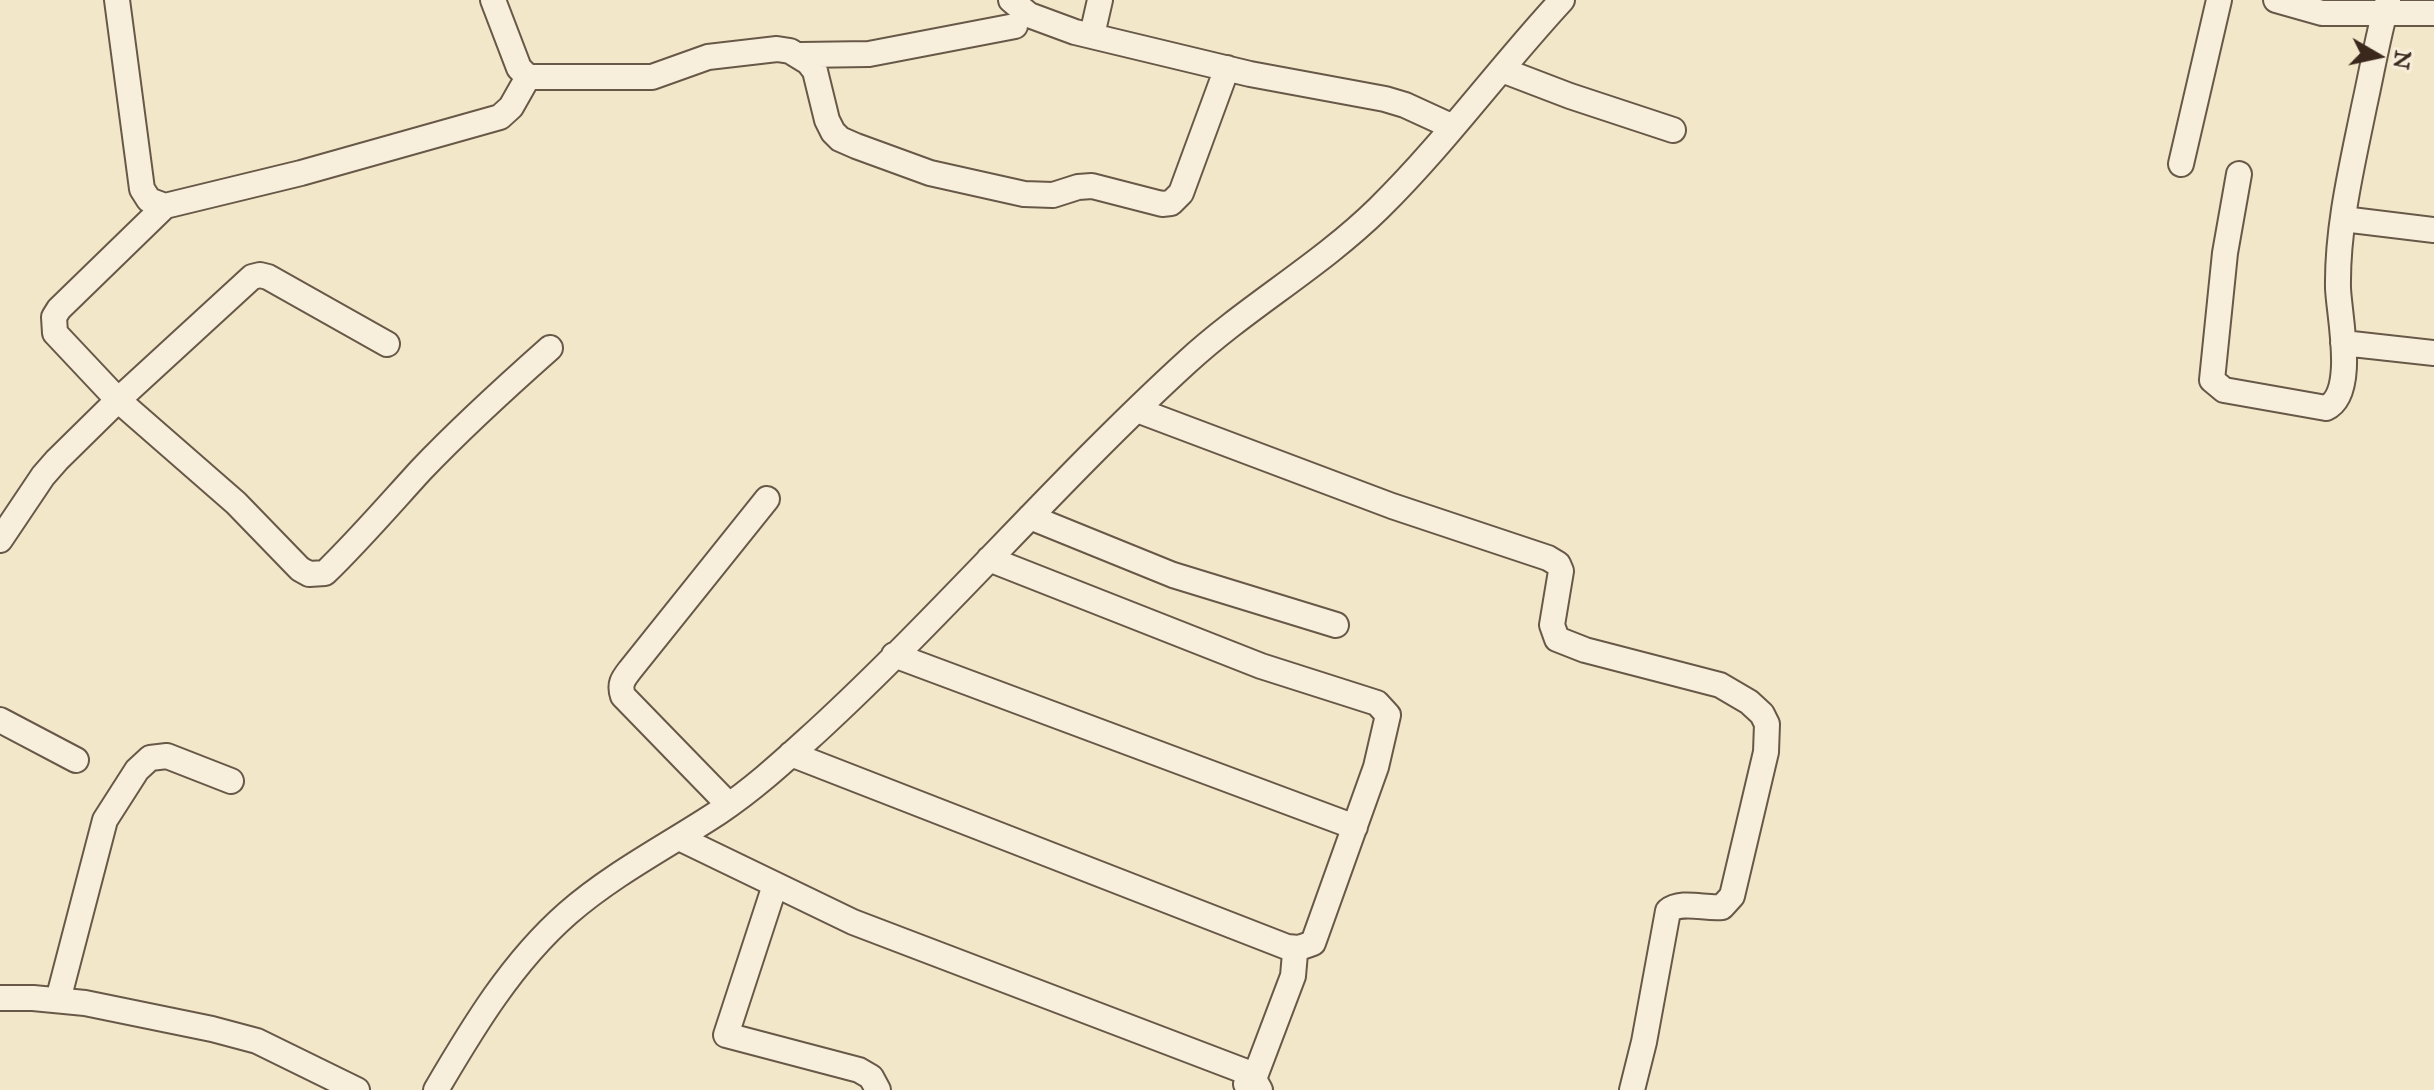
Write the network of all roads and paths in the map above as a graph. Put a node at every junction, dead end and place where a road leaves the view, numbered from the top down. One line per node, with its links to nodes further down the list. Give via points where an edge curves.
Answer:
1 (117, 0): 20 (street, via 142,189 149,200)
2 (493, 0): 15 (street, via 519,68)
3 (1011, 0): 11 (street, via 1029,15)
4 (1100, 0): 11 (street)
5 (1562, 0): 14 (street)
6 (2219, 0): 18 (street)
7 (2276, 0): 8 (street, via 2322,13)
8 (2387, 6): 9 (street); 21 (street)
9 (2434, 13)
10 (1015, 26): 12 (street, via 869,54)
11 (1092, 35): 13 (street)
12 (801, 55): 13 (street, via 815,71 833,132 856,146 930,173 1024,194 1053,195 1092,186 1162,204 1181,193); 15 (street, via 777,49 708,57 652,77)
13 (1227, 68): 16 (street, via 1385,99)
14 (1502, 70): 16 (street); 17 (street)
15 (528, 77): 20 (street, via 500,117)
16 (1453, 127): 28 (street, via 1357,228 1189,360)
17 (1673, 130)
18 (2181, 164)
19 (2239, 174): 23 (street, via 2212,380 2224,390 2326,408 2334,405 2343,387)
20 (165, 206): 27 (street, via 54,317 55,333)
21 (2343, 219): 22 (street); 23 (street, via 2338,275)
22 (2434, 230)
23 (2343, 343): 26 (street)
24 (387, 344): 27 (street, via 260,275 242,285)
25 (550, 348): 27 (street, via 463,428 336,563 316,575 300,569 236,503)
26 (2434, 353)
27 (118, 400): 31 (street, via 43,476)
28 (1137, 410): 30 (street); 50 (street, via 1548,558 1561,571 1552,625 1563,643 1720,685 1762,714 1766,752 1732,896 1722,907 1682,905 1668,911)
29 (767, 499): 39 (street, via 621,688)
30 (1030, 517): 32 (street); 33 (street, via 1173,575)
31 (0, 540)
32 (989, 559): 34 (street); 40 (street, via 1261,666 1377,703 1388,715)
33 (1336, 625)
34 (894, 655): 36 (street); 40 (street)
35 (0, 720): 37 (street)
36 (791, 754): 39 (street); 43 (street)
37 (76, 760)
38 (231, 781): 45 (street, via 167,756 150,758 137,770 105,820)
39 (729, 805): 41 (street)
40 (1355, 827): 43 (street, via 1318,936)
41 (679, 838): 42 (street); 48 (street, via 613,878 536,945 481,1014)
42 (775, 885): 46 (street, via 853,922 1244,1071); 49 (street, via 726,1035 859,1070)
43 (1299, 948): 46 (street)
44 (0, 998): 45 (street)
45 (58, 1000): 47 (street, via 257,1041)
46 (1253, 1084)
47 (357, 1090)
48 (436, 1090)
49 (878, 1090)
50 (1632, 1090)

